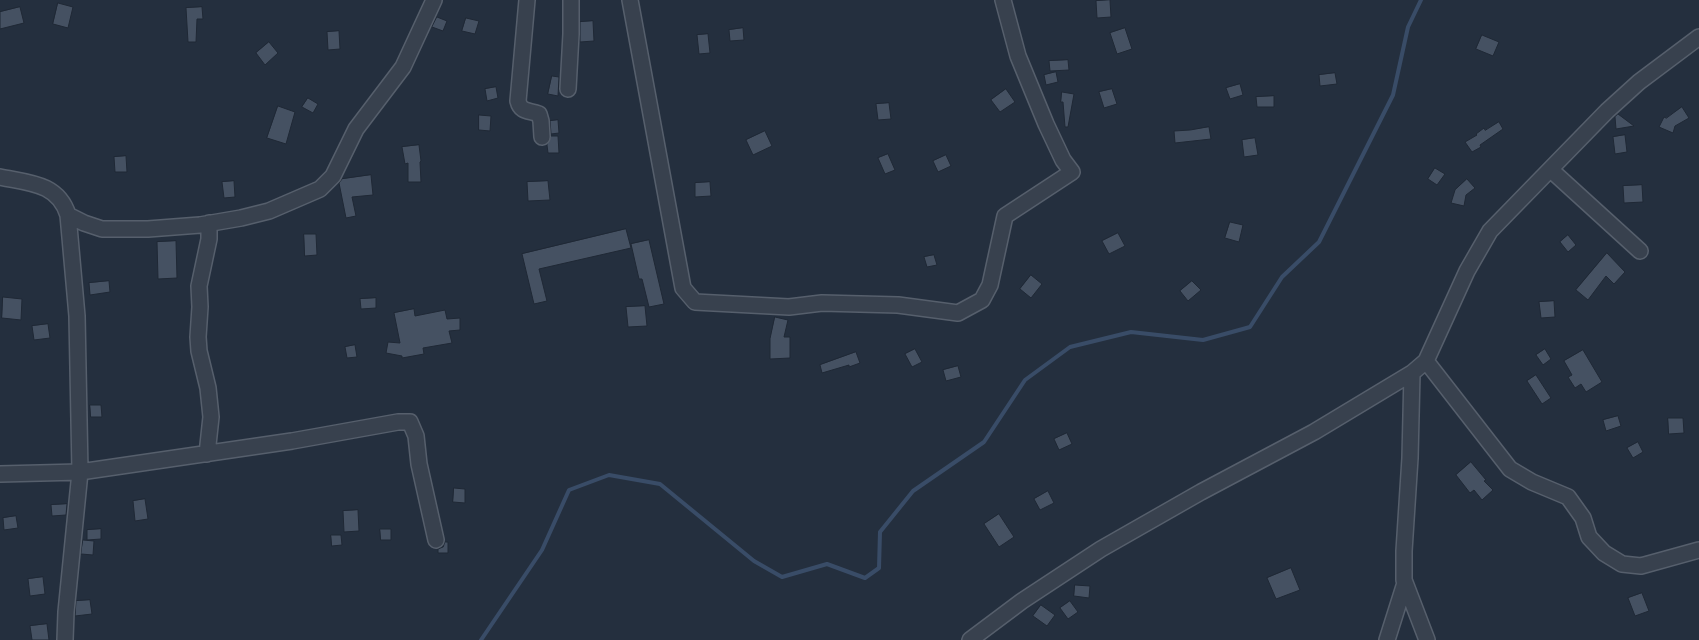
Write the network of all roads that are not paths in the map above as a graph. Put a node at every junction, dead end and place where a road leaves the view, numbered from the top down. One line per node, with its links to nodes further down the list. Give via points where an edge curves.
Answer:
1 (434, 0): 12 (street, via 403,68 356,129 333,176 320,189 269,211)
2 (527, 0): 8 (street, via 518,101 519,107 525,111 539,114)
3 (571, 0): 7 (street)
4 (630, 0): 5 (street, via 683,288 695,302 789,307 822,303 898,305 958,313 982,300 990,285 1005,216 1072,172 1046,124 1018,56)
5 (1003, 0)
6 (1699, 37): 9 (street, via 1607,110)
7 (568, 89)
8 (542, 137)
9 (1550, 170): 13 (street); 14 (street, via 1490,231)
10 (0, 177): 11 (street, via 51,190 65,206)
11 (68, 215): 12 (street, via 102,229); 17 (street, via 77,316)
12 (209, 224): 16 (street, via 199,286 198,337 211,417)
13 (1640, 252)
14 (1426, 361): 15 (street); 20 (street, via 1510,469 1568,497 1583,518 1589,537 1604,553 1622,564 1641,566)
15 (1412, 373): 21 (street); 23 (street, via 1314,432 1101,549 1022,600)
16 (208, 454): 17 (street); 19 (street, via 410,422 416,436)
17 (80, 472): 18 (street); 22 (street)
18 (0, 474)
19 (436, 540)
20 (1699, 550)
21 (1405, 583): 24 (street); 25 (street)
22 (65, 640)
23 (970, 640)
24 (1387, 640)
25 (1427, 640)

